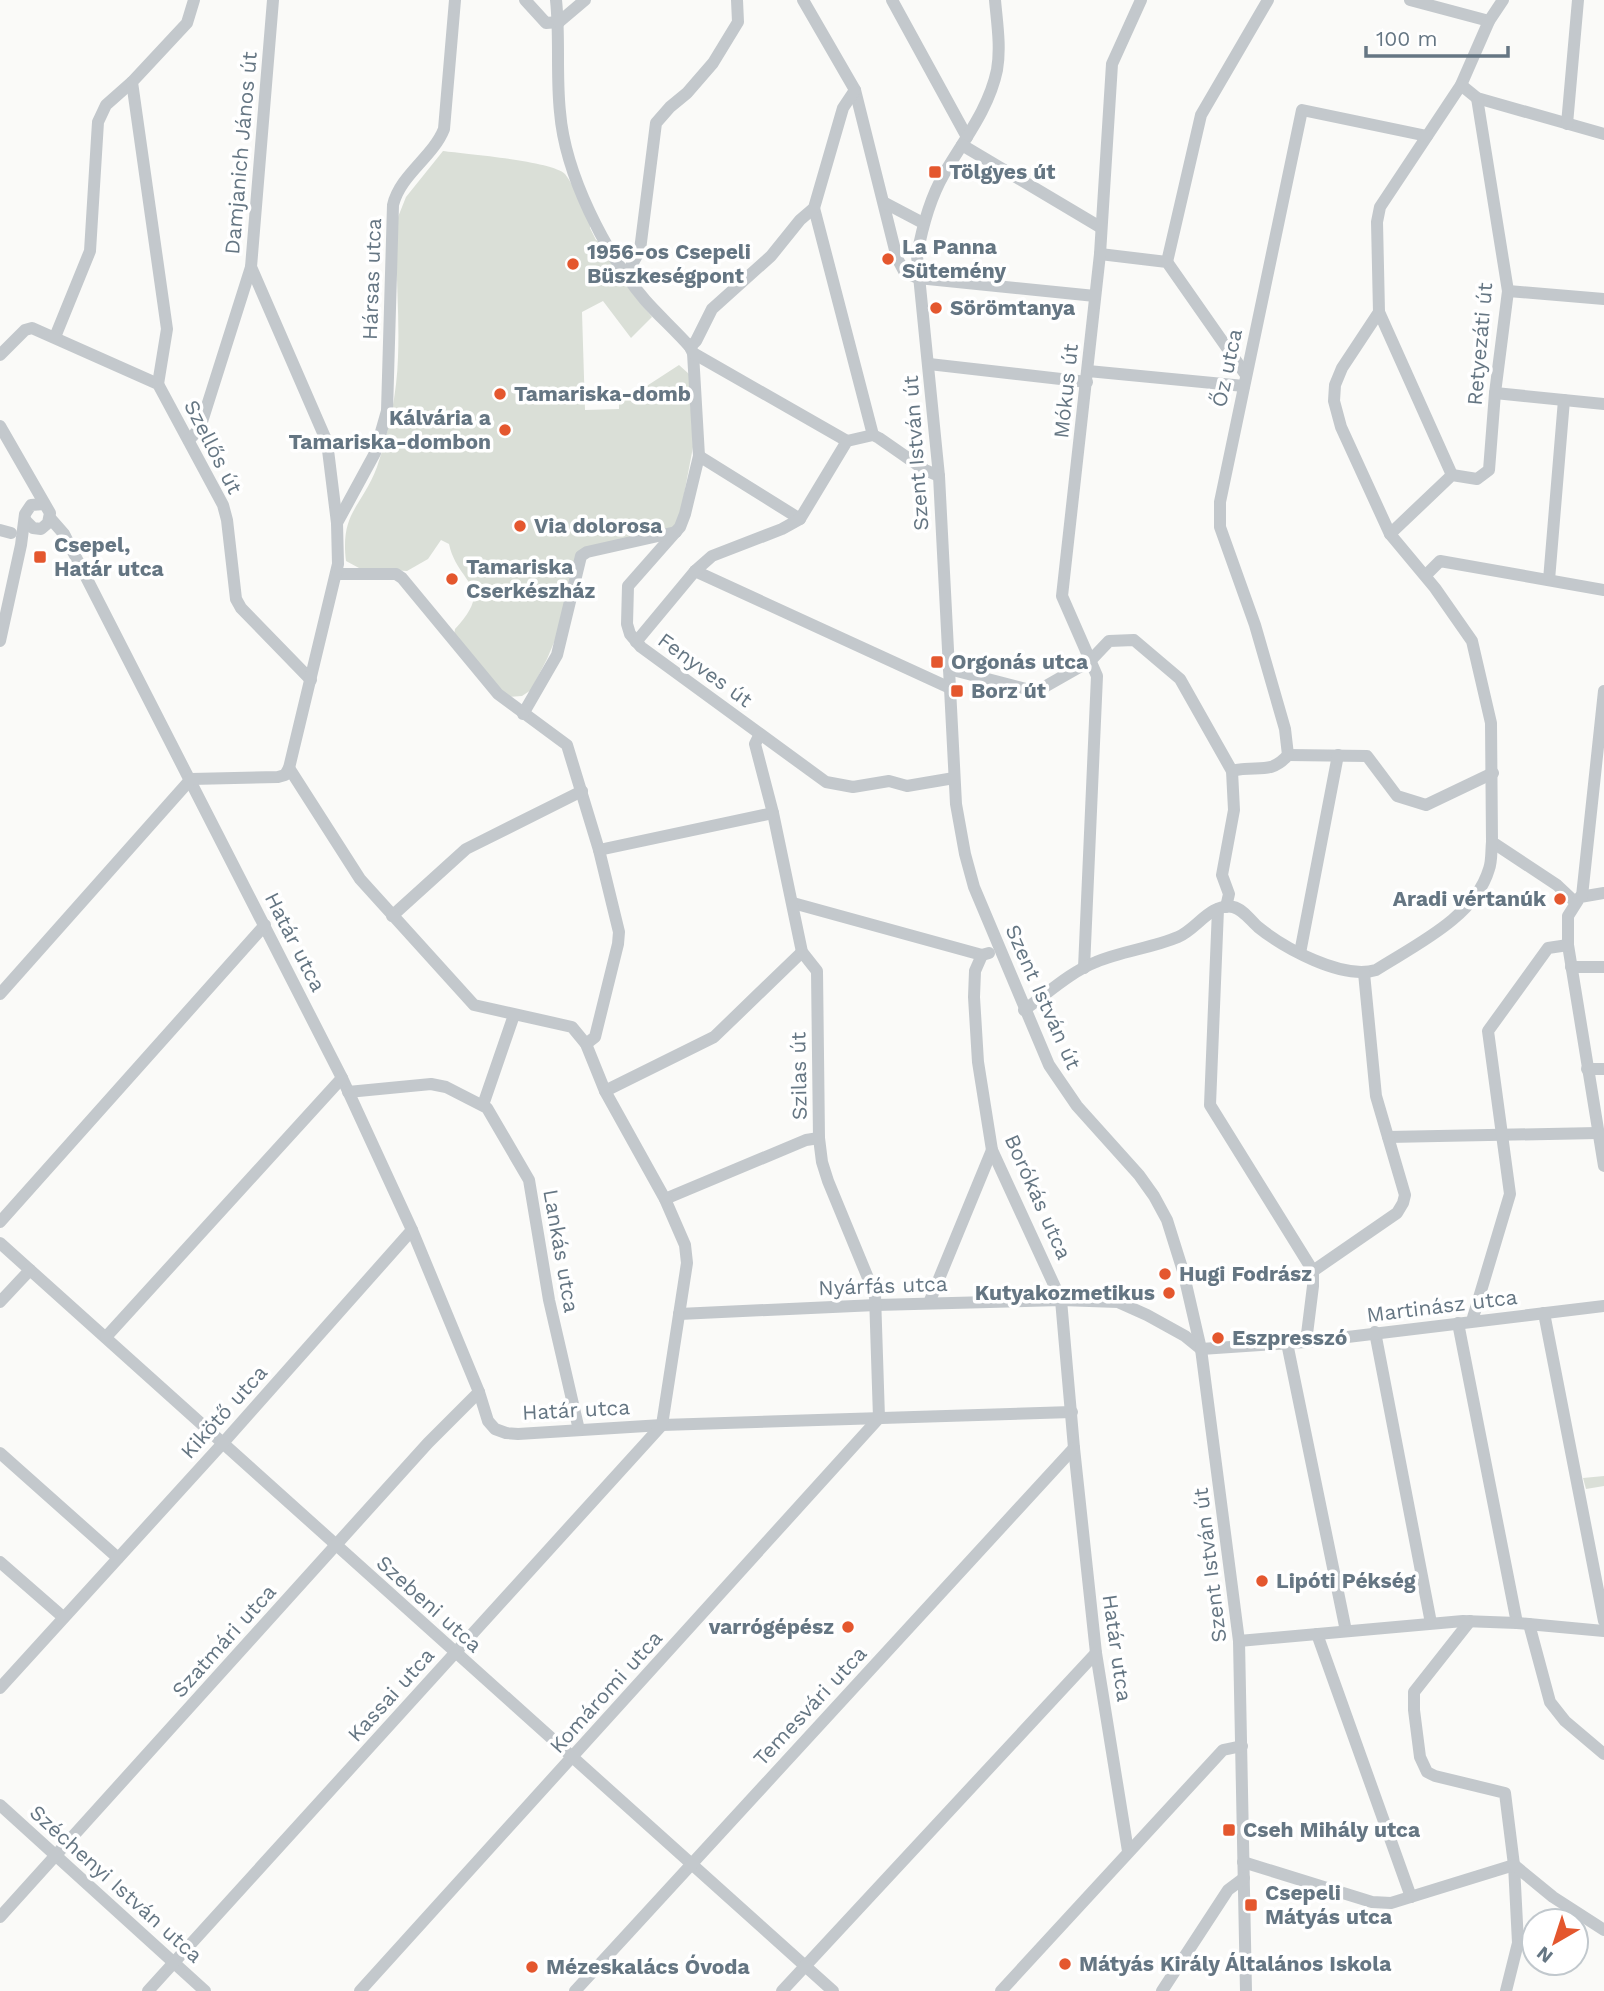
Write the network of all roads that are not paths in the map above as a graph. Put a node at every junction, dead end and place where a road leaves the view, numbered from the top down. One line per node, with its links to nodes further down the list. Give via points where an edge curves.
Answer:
1 (194, 0): 18 (street, via 187,23)
2 (273, 0): 32 (street, Damjanich János út)
3 (455, 0): 59 (street, Hársas utca, via 444,129 393,205 385,421 375,453)
4 (525, 0): 17 (street, via 547,23)
5 (556, 0): 17 (street)
6 (585, 0): 17 (street)
7 (737, 0): 33 (street, via 738,22 713,63 656,123 640,250)
8 (803, 0): 20 (street)
9 (892, 0): 25 (street)
10 (995, 0): 25 (street, Szent István út, via 997,68 992,89)
11 (1141, 0): 29 (street, Mókus út, via 1112,64)
12 (1268, 0): 31 (street, via 1200,116)
13 (1410, 0): 16 (street)
14 (1503, 0): 16 (street)
15 (1578, 0): 22 (street)
16 (1489, 21): 19 (street)
17 (559, 22): 33 (street, via 559,111 574,180)
18 (132, 82): 39 (street, via 106,105 98,122 90,251); 45 (street, via 167,329)
19 (1461, 85): 21 (street); 24 (street)
20 (855, 90): 26 (street); 27 (street, via 843,108)
21 (1477, 98): 22 (street); 35 (street, Retyezáti út)
22 (1567, 124): 23 (street)
23 (1604, 134)
24 (1427, 136): 38 (street, via 1378,213); 44 (street, Őz utca, via 1302,110)
25 (965, 141): 28 (street, Szent István út, via 942,177); 29 (street)
26 (885, 203): 28 (street); 34 (street, via 897,258 905,273)
27 (814, 208): 40 (street, via 771,256 712,309); 50 (street)
28 (923, 223): 34 (street, Szent István út)
29 (1100, 227): 30 (street, Mókus út)
30 (1100, 254): 31 (street); 36 (street, Mókus út)
31 (1167, 262): 44 (street)
32 (251, 267): 51 (street, via 200,428); 59 (street, Damjanich János út, via 327,442)
33 (626, 275): 40 (street)
34 (918, 278): 36 (street); 42 (street, Szent István út)
35 (1508, 291): 37 (street); 46 (street, Retyezáti út)
36 (1095, 296): 43 (street, Mókus út)
37 (1604, 299)
38 (1380, 312): 54 (street); 62 (street, via 1342,368 1334,401 1341,427)
39 (55, 337): 41 (street, Szellős út, via 32,328 25,330); 45 (street, Szellős út)
40 (691, 350): 52 (street); 53 (street, Fenyves út)
41 (0, 355)
42 (929, 364): 43 (street); 55 (street, Szent István út)
43 (1087, 377): 44 (street); 71 (street, Mókus út, via 1062,596)
44 (1245, 381): 78 (street, Őz utca, via 1220,502 1220,527 1262,651)
45 (158, 384): 51 (street, Szellős út)
46 (1495, 393): 47 (street); 54 (street, Retyezáti út, via 1489,470 1477,479)
47 (1564, 400): 48 (street); 67 (street)
48 (1604, 404)
49 (0, 426): 56 (street, via 28,475)
50 (873, 435): 52 (street); 55 (street)
51 (189, 440): 73 (street, Szellős út, via 223,505 236,599)
52 (847, 441): 57 (street)
53 (699, 456): 57 (street); 61 (street, Fenyves út)
54 (1452, 475): 62 (street)
55 (939, 476): 72 (street, Szent István út)
56 (37, 505): 58 (street, via 25,514); 60 (street, via 48,508)
57 (800, 519): 64 (street, via 712,556)
58 (25, 520): 60 (street, Határ utca, via 28,525); 63 (street)
59 (337, 523): 65 (street, Damjanich János út)
60 (44, 525): 63 (street); 84 (street, Határ utca, via 70,546)
61 (676, 532): 70 (street, Fenyves út, via 628,586 628,624); 76 (street, via 581,556 556,655)
62 (1390, 534): 66 (street)
63 (21, 545): 69 (street)
64 (695, 571): 70 (street); 74 (street)
65 (337, 574): 73 (street, Damjanich János út); 76 (street, via 396,574 402,578 498,694)
66 (1426, 575): 67 (street, via 1440,561); 82 (street, via 1472,641 1491,723)
67 (1549, 580): 68 (street)
68 (1604, 590)
69 (0, 641)
70 (636, 642): 77 (street, Fenyves út)
71 (1090, 660): 72 (street, via 1039,690); 81 (street, via 1109,641 1134,640 1180,679); 102 (street, Mókus út, via 1097,676)
72 (949, 668): 74 (street, Szent István út)
73 (310, 680): 80 (street, Damjanich János út)
74 (950, 688): 83 (street, Szent István út)
75 (1604, 691): 90 (street)
76 (523, 714): 85 (street, via 567,745)
77 (760, 734): 83 (street, Fenyves út, via 826,782 853,787 889,781 907,786); 86 (street, Szilas út, via 755,744)
78 (1288, 755): 79 (street); 81 (street, via 1280,765 1268,769)
79 (1338, 755): 82 (street, via 1367,756 1397,796 1426,804); 98 (street)
80 (289, 768): 84 (street, via 278,777); 93 (street, via 360,879)
81 (1232, 771): 92 (street, via 1234,810 1222,876 1229,894)
82 (1493, 773): 87 (street)
83 (954, 778): 96 (street, Szent István út, via 965,854)
84 (191, 779): 94 (street, Határ utca); 104 (street)
85 (582, 791): 88 (street); 93 (street, via 466,849)
86 (773, 813): 88 (street); 91 (street, Szilas út)
87 (1492, 842): 90 (street); 103 (street, via 1488,873 1463,911 1442,929)
88 (599, 850): 107 (street, via 619,937 595,1037)
89 (1604, 893): 90 (street)
90 (1578, 899): 95 (street, via 1567,925)
91 (793, 903): 97 (street, Szilas út); 99 (street)
92 (1222, 908): 98 (street, via 1237,908); 102 (street, via 1182,936); 125 (street, via 1210,1105)
93 (392, 916): 106 (street, via 474,1005)
94 (265, 925): 110 (street, Határ utca); 121 (street)
95 (1567, 945): 100 (street); 115 (street, via 1548,948 1488,1031)
96 (999, 950): 99 (street); 105 (street, Szent István út)
97 (802, 952): 111 (street, via 714,1037); 117 (street, Szilas út, via 817,971)
98 (1300, 953): 103 (street)
99 (982, 955): 118 (street, Borókás utca, via 975,971 974,997 978,1062)
100 (1571, 967): 101 (street); 108 (street)
101 (1604, 967)
102 (1084, 968): 105 (street)
103 (1364, 973): 116 (street, via 1373,1082)
104 (0, 994)
105 (1024, 1010): 138 (street, Szent István út, via 1061,1084 1139,1175 1167,1220)
106 (514, 1015): 107 (street, via 572,1027); 113 (street)
107 (586, 1044): 111 (street)
108 (1587, 1069): 109 (street); 114 (street)
109 (1604, 1069)
110 (342, 1078): 112 (street, Határ utca); 135 (street)
111 (605, 1091): 120 (street)
112 (348, 1093): 113 (street, via 431,1084); 122 (street, Határ utca)
113 (483, 1105): 143 (street, Lankás utca, via 529,1180 549,1300)
114 (1598, 1133): 115 (street); 119 (street)
115 (1502, 1135): 116 (street); 133 (street, via 1510,1194)
116 (1388, 1137): 125 (street, via 1405,1195 1403,1203 1397,1213)
117 (819, 1138): 120 (street); 129 (street, Szilas út, via 828,1181)
118 (992, 1150): 126 (street, Borókás utca); 128 (street)
119 (1604, 1166)
120 (665, 1199): 132 (street, via 685,1245 687,1263)
121 (0, 1222)
122 (412, 1230): 139 (street, Határ utca); 144 (street, Kikötő utca)
123 (0, 1243): 124 (street, Szebeni utca)
124 (30, 1270): 127 (street); 135 (street, Szebeni utca)
125 (1313, 1271): 136 (street)
126 (1060, 1300): 128 (street, Nyárfás utca); 138 (street, Nyárfás utca, via 1118,1302 1166,1325); 140 (street, Borókás utca)
127 (0, 1303)
128 (929, 1303): 129 (street, Nyárfás utca)
129 (876, 1305): 132 (street, Nyárfás utca); 141 (street, Szilas út)
130 (1604, 1306): 131 (street, Martinász utca)
131 (1544, 1313): 133 (street, Martinász utca); 152 (street)
132 (679, 1314): 142 (street)
133 (1465, 1322): 134 (street, Martinász utca); 154 (street)
134 (1376, 1332): 136 (street, Martinász utca); 153 (street)
135 (106, 1337): 144 (street, Szebeni utca)
136 (1306, 1342): 137 (street, Martinász utca)
137 (1287, 1343): 138 (street, Martinász utca); 155 (street)
138 (1201, 1349): 158 (street, Szent István út)
139 (479, 1392): 143 (street, Határ utca, via 495,1429 506,1433); 147 (street, Szatmári utca)
140 (1072, 1412): 141 (street, Határ utca); 145 (street, Határ utca)
141 (879, 1418): 142 (street, Határ utca); 164 (street, Komáromi utca)
142 (662, 1424): 143 (street, Határ utca); 160 (street, Kassai utca)
143 (579, 1430)
144 (223, 1443): 147 (street, Szebeni utca); 148 (street, Kikötő utca)
145 (1074, 1448): 159 (street, Határ utca); 169 (street, Temesvári utca)
146 (0, 1453): 148 (street)
147 (336, 1546): 160 (street, Szebeni utca); 167 (street, Szatmári utca)
148 (118, 1558): 150 (street, Kikötő utca)
149 (0, 1562): 150 (street)
150 (63, 1617): 161 (street, Kikötő utca)
151 (1469, 1621): 153 (street); 154 (street); 170 (street, via 1414,1692 1420,1757 1427,1772 1435,1776 1506,1793)
152 (1604, 1621)
153 (1431, 1623): 155 (street)
154 (1523, 1624): 156 (street); 163 (street, via 1550,1703)
155 (1346, 1631): 157 (street)
156 (1604, 1631)
157 (1317, 1634): 158 (street); 172 (street)
158 (1239, 1641): 162 (street, Szent István út)
159 (1096, 1653): 166 (street, Határ utca); 176 (street)
160 (455, 1654): 164 (street, Szebeni utca); 175 (street, Kassai utca)
161 (0, 1688)
162 (1242, 1746): 166 (street, via 1223,1750); 168 (street, Szent István út)
163 (1604, 1754)
164 (573, 1758): 169 (street, Szebeni utca); 179 (street, Komáromi utca)
165 (0, 1805): 167 (street, Széchenyi István utca)
166 (1128, 1852): 183 (street)
167 (56, 1855): 173 (street, Szatmári utca); 175 (street, Széchenyi István utca)
168 (1243, 1862): 171 (street, Szent István út); 172 (street, via 1372,1902 1391,1903)
169 (690, 1865): 176 (street, Szebeni utca); 180 (street, Temesvári utca)
170 (1514, 1865): 172 (street); 174 (street); 186 (street, via 1518,1943)
171 (1244, 1878): 184 (street, via 1227,1890); 185 (street, Szent István út)
172 (1411, 1896)
173 (0, 1917)
174 (1604, 1930)
175 (174, 1963): 177 (street, Kassai utca); 178 (street, Széchenyi István utca)
176 (805, 1965): 181 (street); 182 (street, Szebeni utca)
177 (148, 1991)
178 (205, 1991)
179 (360, 1991)
180 (575, 1991)
181 (782, 1991)
182 (833, 1991)
183 (1001, 1991)
184 (1162, 1991)
185 (1246, 1991)
186 (1506, 1991)

